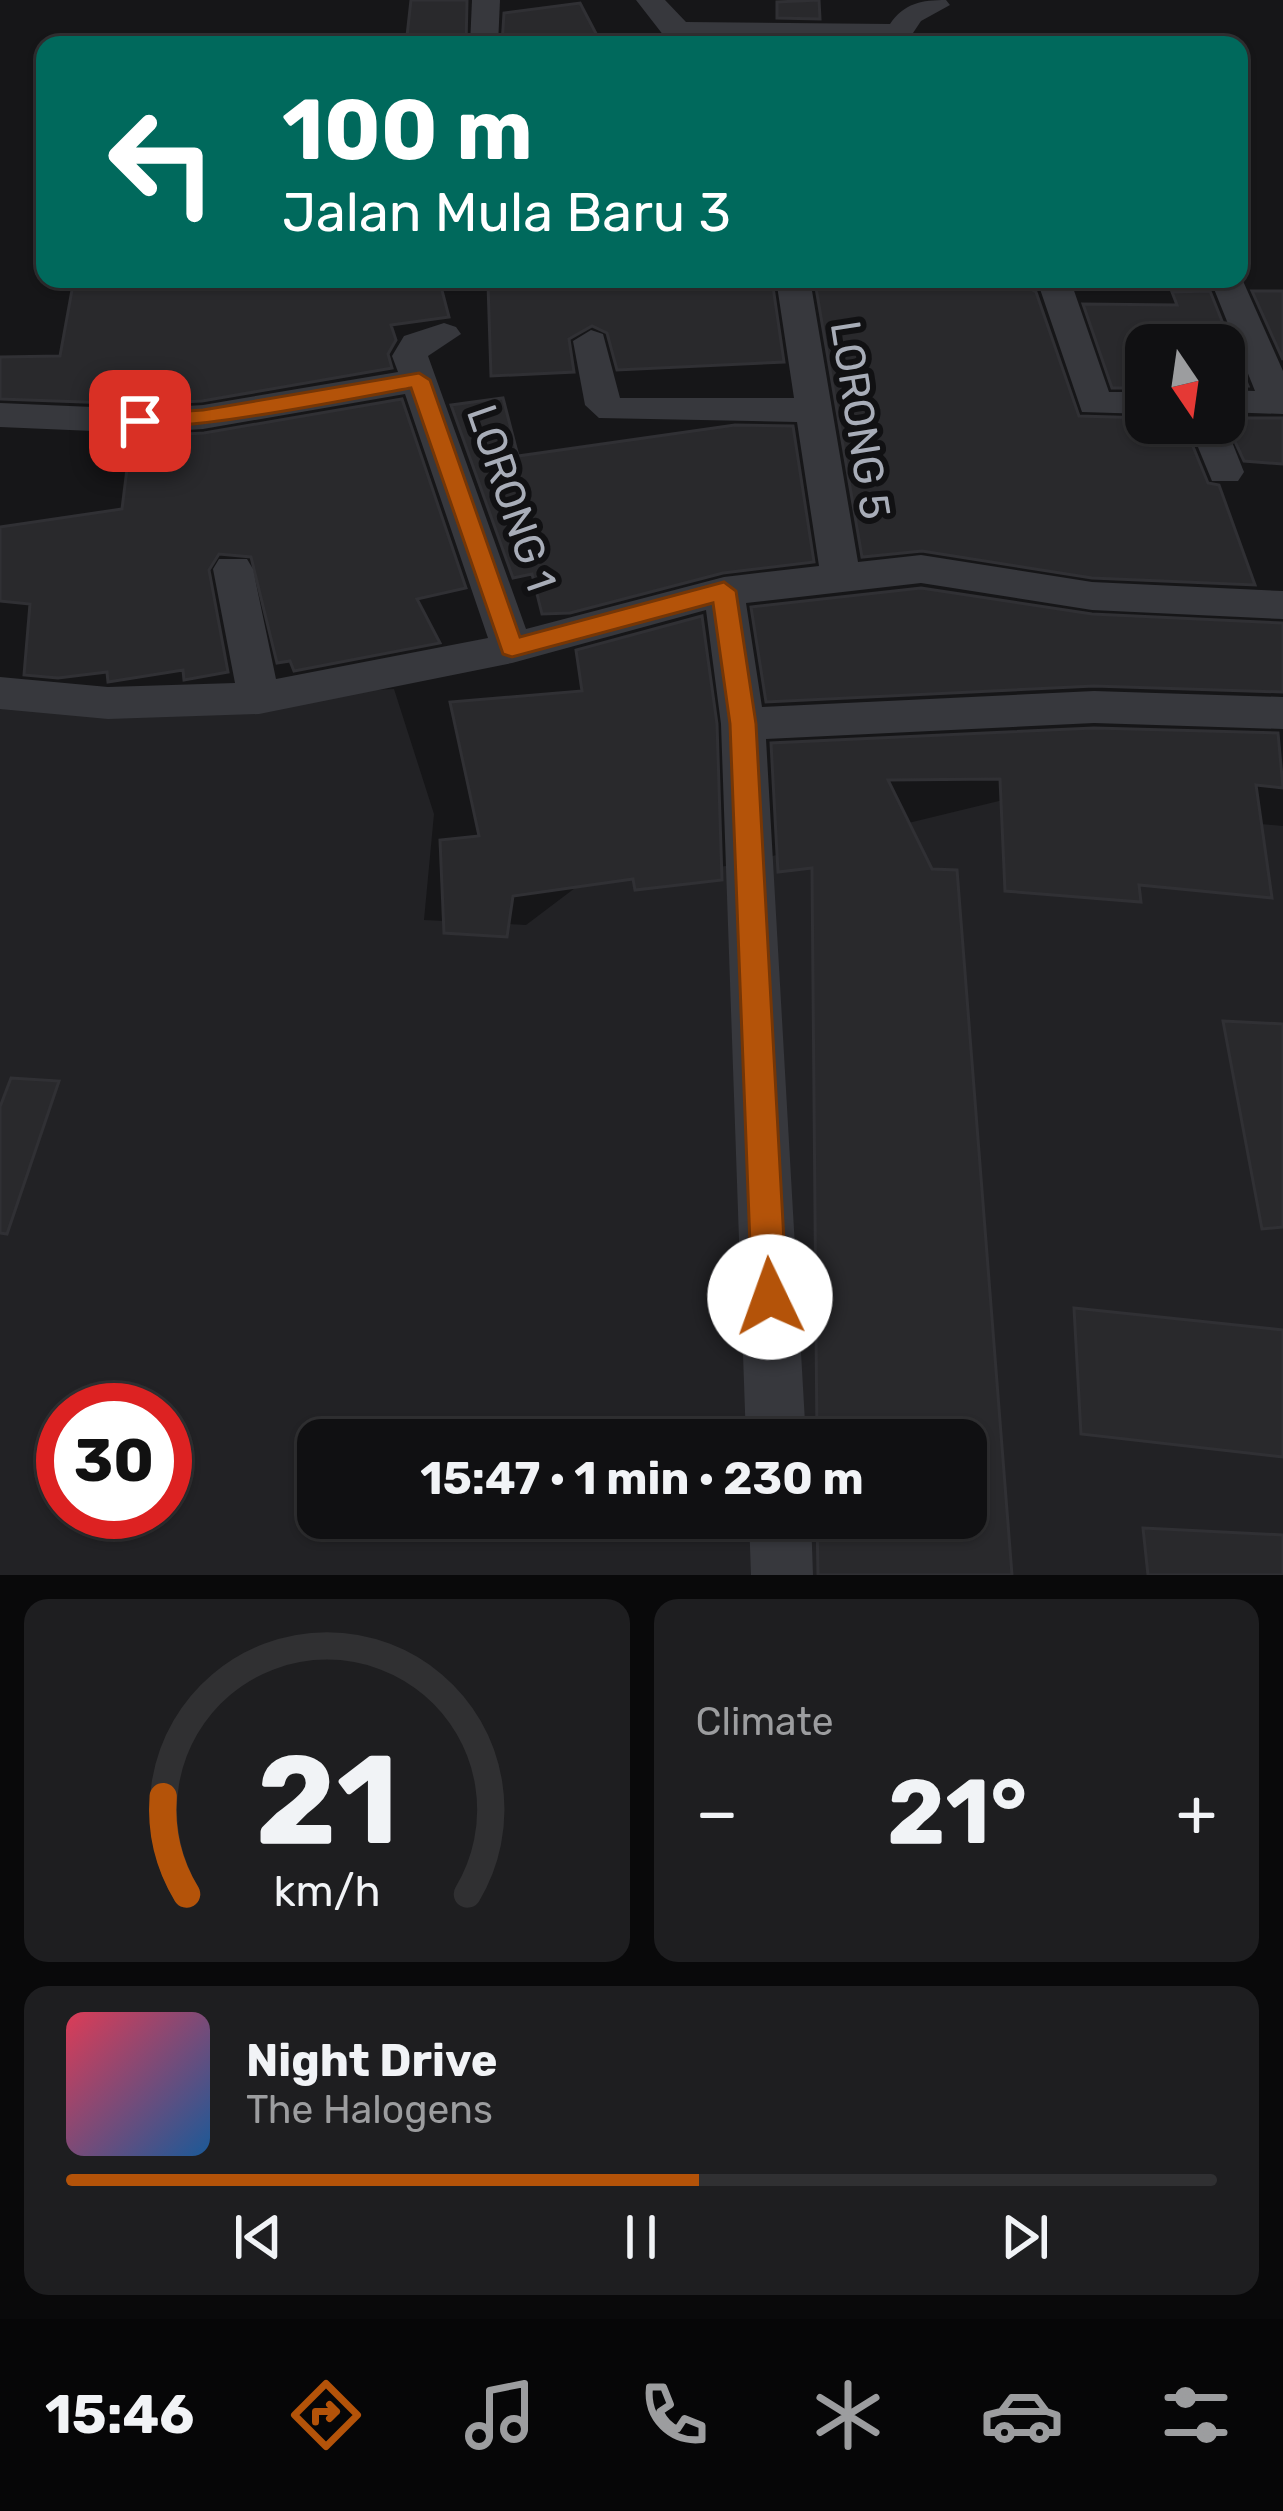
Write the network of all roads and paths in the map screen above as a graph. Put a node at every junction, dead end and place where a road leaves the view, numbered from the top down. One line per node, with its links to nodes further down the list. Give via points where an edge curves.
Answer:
1 (485, 0): 4 (street)
2 (650, 0): 5 (street)
3 (936, 5): 6 (street, via 910,15 899,33)
4 (484, 36)
5 (681, 36)
6 (769, 36)
7 (794, 288): 16 (street, LORONG 5)
8 (1057, 288): 15 (street, via 1091,399)
9 (1231, 288): 14 (street)
10 (444, 334): 12 (street, via 411,349)
11 (591, 340): 16 (street, via 603,405 612,410)
12 (419, 380): 17 (street, via 203,417); 24 (street, LORONG 1)
13 (1245, 401): 14 (street)
14 (1281, 402)
15 (1125, 404)
16 (811, 410): 21 (street, LORONG 5)
17 (0, 415)
18 (1214, 444): 19 (street)
19 (1225, 472)
20 (233, 569): 26 (street)
21 (840, 575): 22 (street); 23 (street, via 921,569 1092,596)
22 (724, 591): 24 (street); 28 (street)
23 (1283, 605)
24 (512, 648): 26 (street)
25 (0, 694): 26 (street, via 154,704)
26 (259, 698)
27 (1283, 713): 28 (street, via 1094,707)
28 (743, 724): 29 (street)
29 (775, 1419)
30 (781, 1539): 31 (street)
31 (782, 1575)

